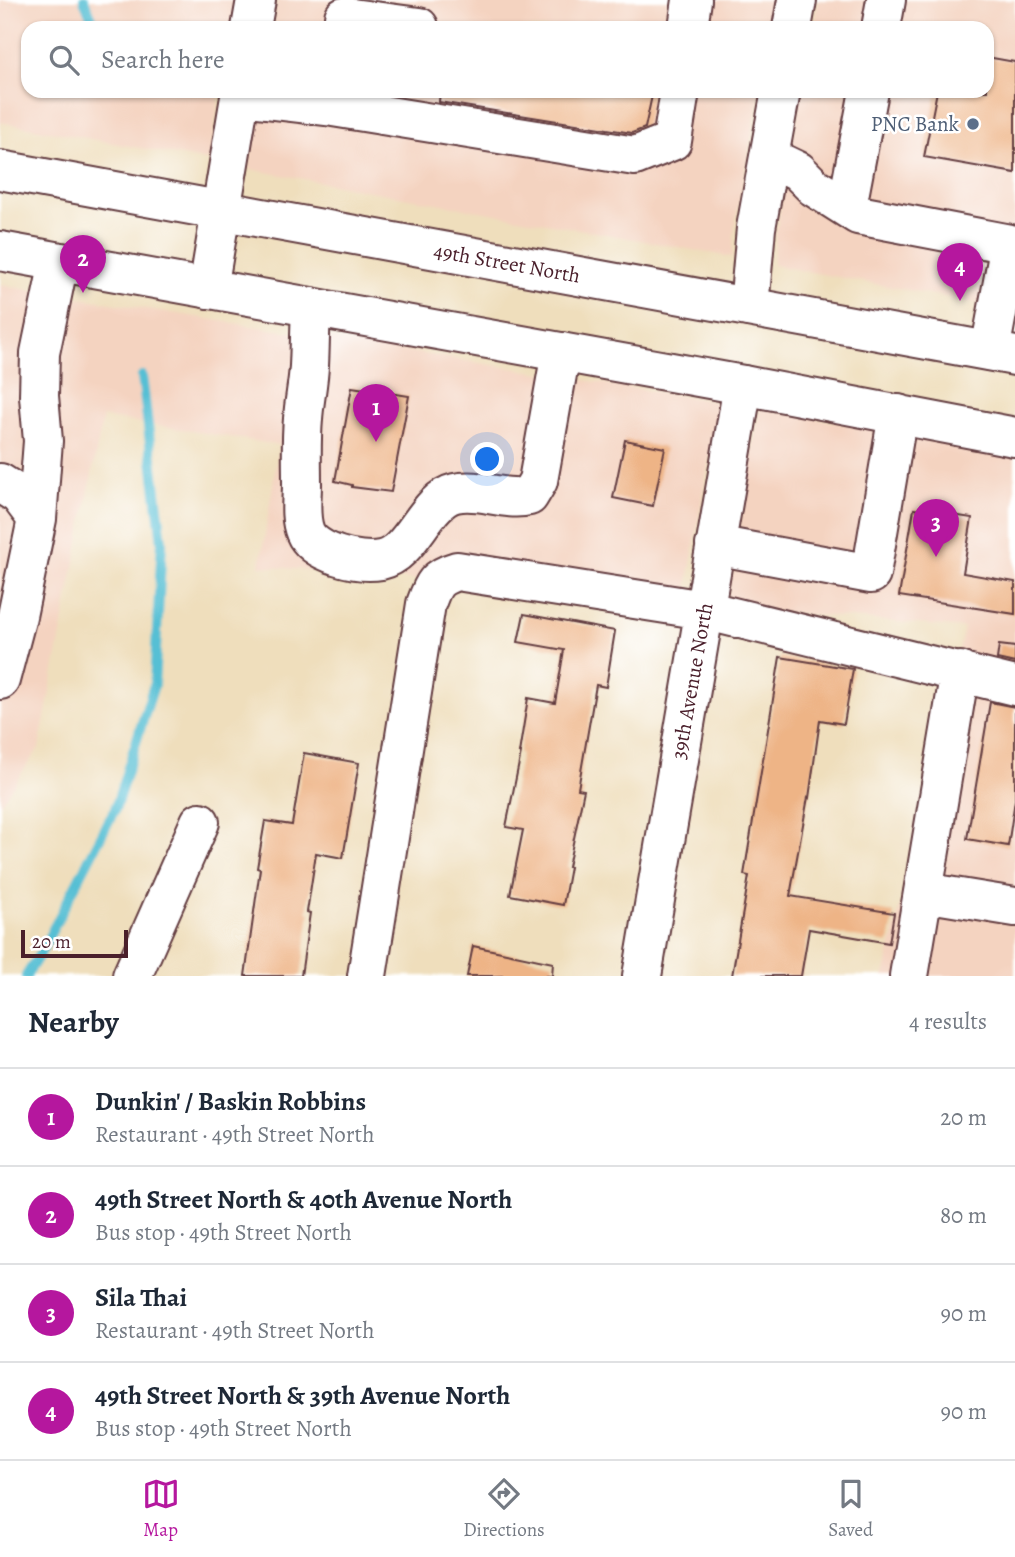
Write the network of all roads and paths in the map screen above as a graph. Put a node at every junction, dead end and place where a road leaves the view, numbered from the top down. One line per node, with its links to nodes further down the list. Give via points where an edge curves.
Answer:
1 (256, 0): 6 (main road)
2 (692, 0): 8 (main road)
3 (797, 0): 9 (main road)
4 (886, 0): 10 (main road)
5 (345, 15): 7 (main road)
6 (252, 21)
7 (382, 21)
8 (689, 21)
9 (793, 21)
10 (882, 21)
11 (239, 98): 19 (main road)
12 (679, 98): 15 (main road, via 672,141 635,156)
13 (779, 98): 16 (main road)
14 (868, 98): 18 (main road)
15 (334, 99)
16 (769, 157): 18 (main road, via 799,171 814,187); 25 (main road, via 755,228)
17 (0, 170): 19 (main road, 49th Street North)
18 (847, 208): 20 (main road, via 858,215)
19 (222, 210): 23 (main road); 25 (main road, 49th Street North)
20 (1013, 245): 27 (main road)
21 (0, 251): 22 (main road)
22 (59, 262): 23 (main road); 31 (main road, via 40,353)
23 (208, 289): 24 (main road)
24 (311, 307): 26 (main road); 26 (main road, via 303,420 305,534 337,557 359,561 383,560 399,551 436,505 452,493 529,496 538,481)
25 (749, 307): 27 (main road, 49th Street North)
26 (561, 352): 28 (main road)
27 (1002, 353)
28 (743, 386): 29 (main road); 35 (main road, 39th Avenue North)
29 (898, 414): 30 (main road); 35 (main road, via 870,574)
30 (1015, 437)
31 (43, 441): 32 (main road); 34 (main road)
32 (0, 463)
33 (0, 483): 34 (main road, via 19,495)
34 (37, 519): 38 (main road)
35 (715, 545): 36 (main road, 39th Avenue North)
36 (704, 610): 37 (main road); 44 (main road, via 457,572 443,575 433,585 426,604); 45 (main road, 39th Avenue North)
37 (960, 671): 39 (main road); 41 (main road)
38 (0, 680)
39 (1015, 686)
40 (200, 822): 43 (main road)
41 (923, 892): 42 (main road); 46 (main road)
42 (1015, 907)
43 (132, 976)
44 (367, 976)
45 (642, 976)
46 (909, 976)

